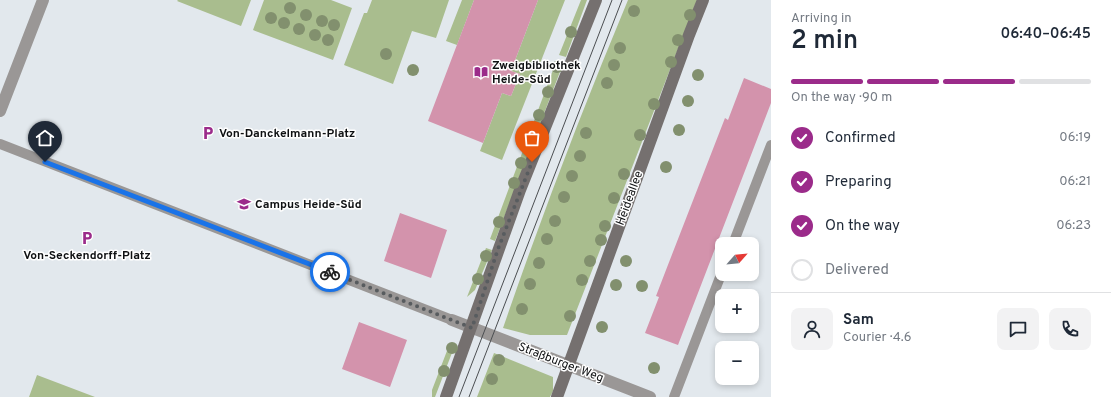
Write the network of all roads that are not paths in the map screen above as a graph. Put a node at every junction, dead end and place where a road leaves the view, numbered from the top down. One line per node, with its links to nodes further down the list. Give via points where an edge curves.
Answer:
1 (44, 0): 4 (street)
2 (596, 0): 10 (main road, via 520,190)
3 (703, 0): 11 (main road, Heideallee)
4 (0, 111)
5 (0, 144): 9 (lane)
6 (771, 145): 7 (lane)
7 (736, 237)
8 (719, 281): 15 (lane)
9 (452, 320): 10 (street)
10 (472, 328): 11 (street, Straßburger Weg); 12 (main road)
11 (568, 366): 13 (main road, Heideallee); 14 (street, Straßburger Weg)
12 (446, 397)
13 (557, 397)
14 (650, 397)
15 (674, 397)

